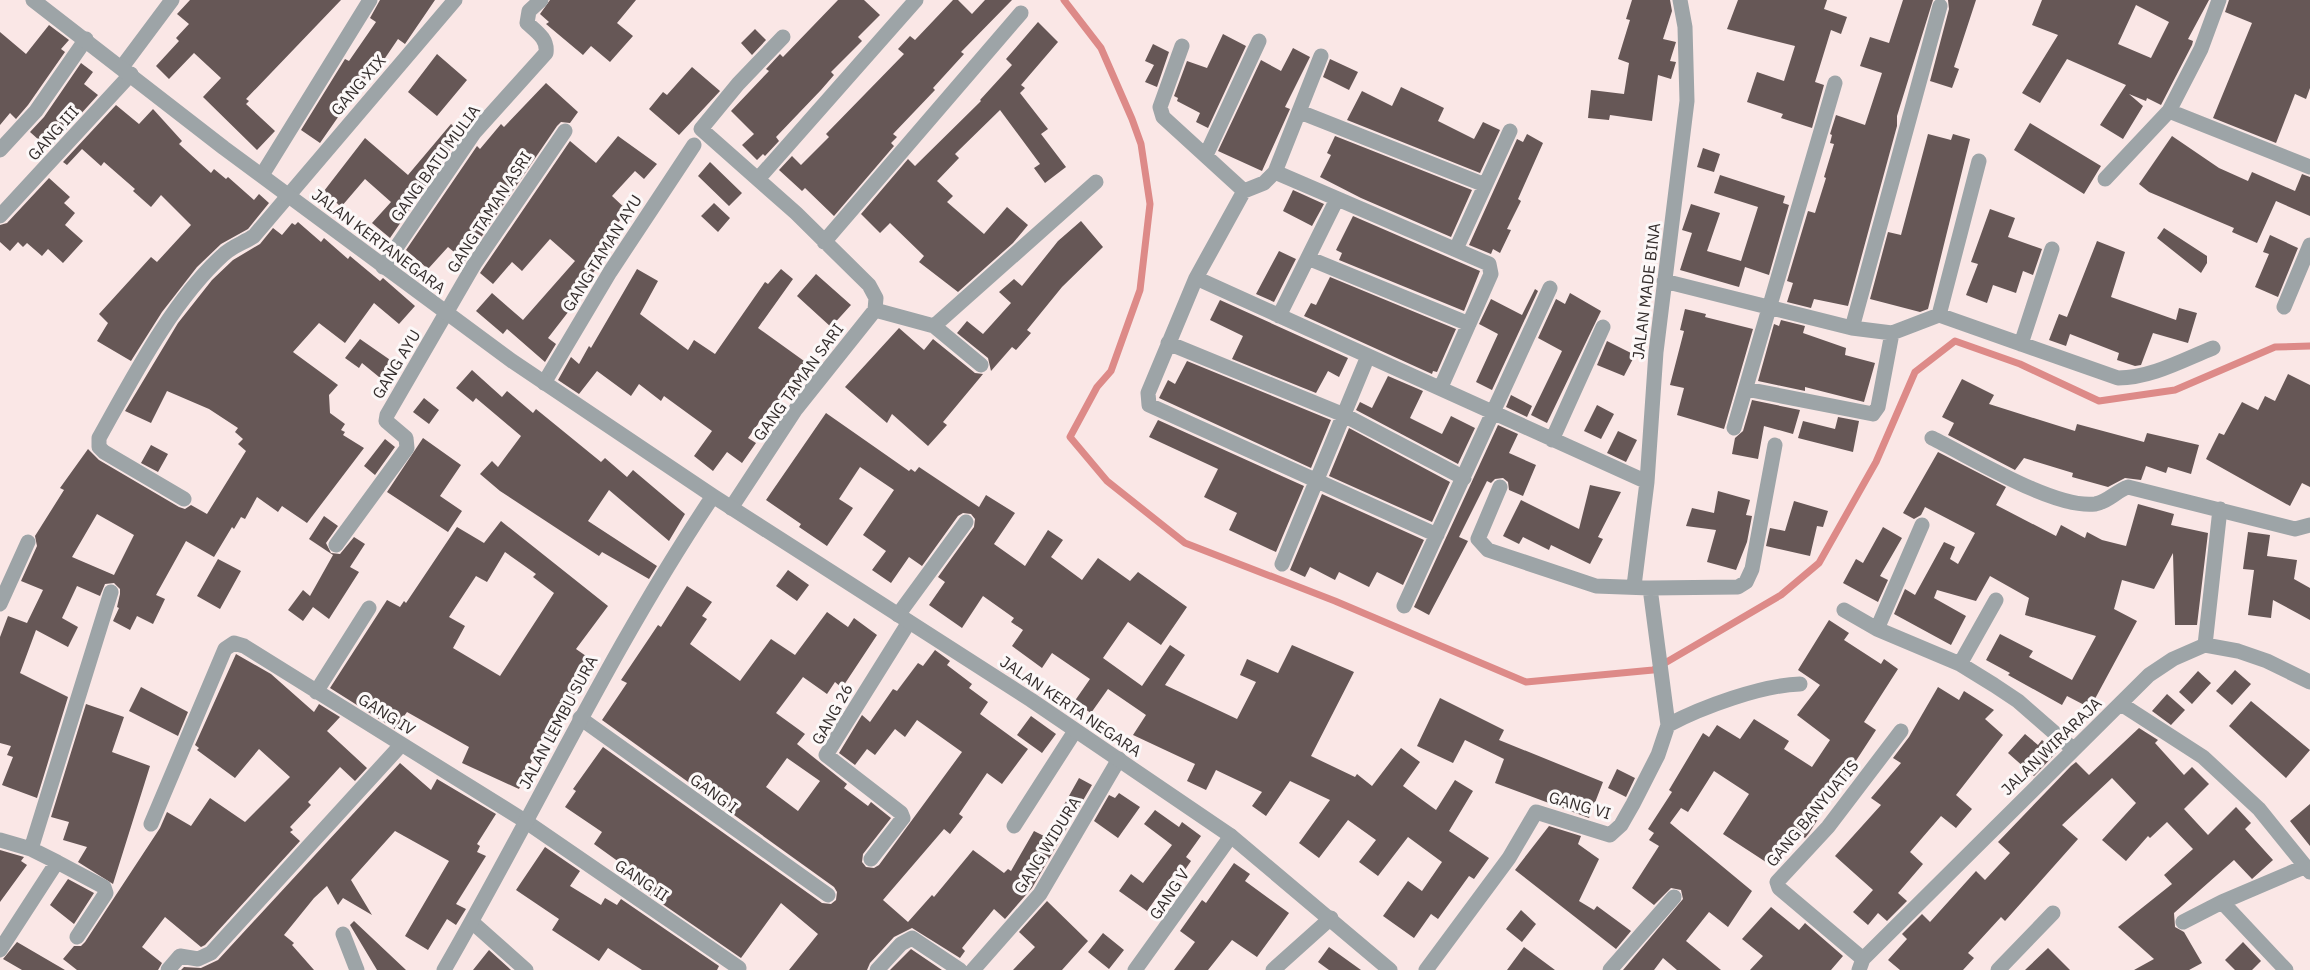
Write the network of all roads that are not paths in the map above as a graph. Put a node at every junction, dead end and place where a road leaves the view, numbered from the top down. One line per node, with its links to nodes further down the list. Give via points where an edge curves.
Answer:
1 (33, 0): 12 (street, JALAN KERTANEGARA)
2 (172, 0): 16 (street, GANG III)
3 (370, 0): 28 (street)
4 (455, 0): 34 (street, GANG XIX)
5 (541, 0): 42 (street, GANG BATU MULIA, via 529,11 527,23 543,38 546,53 474,133)
6 (916, 0): 29 (street)
7 (1680, 0): 44 (street, JALAN MADE BINA, via 1685,27 1687,101)
8 (2219, 0): 18 (street, via 2201,49)
9 (1940, 6): 55 (street)
10 (1021, 13): 37 (street)
11 (783, 37): 29 (street, via 701,129)
12 (86, 39): 16 (street, JALAN KERTANEGARA); 23 (street, via 36,111)
13 (1259, 41): 24 (street)
14 (1182, 46): 24 (street, via 1160,107 1164,117)
15 (1321, 56): 19 (street)
16 (127, 70): 28 (street, JALAN KERTANEGARA); 36 (street, GANG III)
17 (1835, 83): 47 (street)
18 (2169, 111): 26 (street); 30 (street)
19 (1300, 112): 27 (street); 32 (street)
20 (565, 131): 49 (street, GANG TAMAN ASRI, via 475,263)
21 (1510, 131): 32 (street)
22 (694, 145): 62 (street, GANG TAMAN AYU, via 609,272)
23 (0, 150)
24 (1206, 155): 33 (street)
25 (1979, 160): 50 (street)
26 (2310, 167)
27 (1275, 172): 33 (street, via 1264,183); 35 (street)
28 (262, 175): 34 (street, JALAN KERTANEGARA)
29 (758, 179): 37 (street)
30 (2105, 179)
31 (1096, 182): 53 (street)
32 (1485, 185): 39 (street)
33 (1244, 191): 43 (street)
34 (289, 194): 42 (street, JALAN KERTANEGARA); 76 (street, GANG XIX, via 254,236 234,246 216,262 180,305 99,438 99,447 104,452)
35 (1337, 199): 39 (street); 41 (street)
36 (0, 216)
37 (824, 242): 48 (street, via 869,285 876,298)
38 (2310, 245): 46 (street)
39 (1456, 249): 52 (street, via 1484,261 1491,270)
40 (2052, 249): 58 (street)
41 (1308, 258): 51 (street); 52 (street)
42 (383, 267): 49 (street, JALAN KERTANEGARA)
43 (1196, 278): 51 (street); 57 (street)
44 (1664, 281): 47 (street); 73 (street, JALAN MADE BINA)
45 (1550, 288): 65 (street)
46 (2284, 307)
47 (1768, 308): 55 (street); 64 (street)
48 (875, 310): 53 (street); 77 (street, GANG TAMAN SARI, via 796,409)
49 (446, 314): 62 (street, JALAN KERTANEGARA); 84 (street, GANG AYU, via 387,415 387,421 406,438 407,448)
50 (1939, 315): 56 (street); 58 (street)
51 (1279, 316): 60 (street)
52 (1469, 324): 63 (street)
53 (934, 326): 61 (street)
54 (1603, 327): 69 (street)
55 (1851, 328): 56 (street)
56 (1892, 333): 64 (street, via 1878,407 1873,414)
57 (1168, 343): 66 (street); 72 (street, via 1146,398 1149,405)
58 (2021, 344): 59 (street, via 2118,378 2159,370)
59 (2213, 348)
60 (1368, 356): 63 (street); 66 (street)
61 (981, 365)
62 (544, 383): 75 (street, JALAN KERTANEGARA)
63 (1441, 387): 65 (street)
64 (1746, 389): 67 (street)
65 (1494, 412): 69 (street); 71 (street)
66 (1344, 415): 71 (street); 72 (street)
67 (1734, 428)
68 (1932, 438): 78 (street, via 2030,487 2072,502 2094,504 2128,487)
69 (1552, 440): 73 (street)
70 (1775, 445): 86 (street, via 1752,569 1746,582 1738,587)
71 (1464, 478): 82 (street)
72 (1317, 479): 82 (street); 85 (street)
73 (1647, 482): 86 (street, JALAN MADE BINA)
74 (1500, 487): 86 (street, via 1478,539 1485,548 1596,586)
75 (713, 496): 77 (street, JALAN KERTA NEGARA); 101 (street, JALAN LEMBU SURA, via 672,557)
76 (184, 499)
77 (731, 508): 93 (street, JALAN KERTA NEGARA)
78 (2220, 509): 81 (street, via 2295,529); 95 (street)
79 (966, 522): 93 (street)
80 (1922, 525): 94 (street)
81 (2310, 525)
82 (1437, 535): 90 (street)
83 (28, 542): 89 (street)
84 (336, 545)
85 (1282, 564)
86 (1642, 587): 102 (street, JALAN MADE BINA, via 1656,634)
87 (111, 592): 113 (street)
88 (1996, 600): 96 (street)
89 (0, 604)
90 (1404, 606)
91 (369, 608): 99 (street)
92 (1844, 610): 94 (street)
93 (903, 618): 103 (street, JALAN KERTA NEGARA); 114 (street, GANG 26, via 826,755 901,813 903,818)
94 (1877, 629): 96 (street)
95 (2205, 645): 97 (street, via 2267,661); 100 (street, JALAN WIRARAJA, via 2149,675)
96 (1960, 664): 106 (street, via 2018,701)
97 (2310, 682)
98 (1800, 684): 102 (street, via 1772,687)
99 (316, 692): 105 (street, GANG IV); 109 (street, GANG IV, via 244,646 229,645)
100 (2121, 704): 106 (street, JALAN WIRARAJA); 116 (street, via 2203,757 2259,809)
101 (580, 718): 108 (street, JALAN LEMBU SURA); 117 (street, GANG I)
102 (1668, 725): 139 (street, GANG VI, via 1658,756 1621,825 1610,835 1536,812 1509,858)
103 (1075, 731): 107 (street, JALAN KERTA NEGARA); 110 (street)
104 (1900, 731): 127 (street, GANG BANYUATIS, via 1828,827 1777,882)
105 (401, 745): 108 (street, GANG IV); 129 (street, via 211,953 198,958 180,956)
106 (2073, 749): 127 (street, JALAN WIRARAJA)
107 (1119, 759): 111 (street, JALAN KERTA NEGARA); 135 (street, GANG WIDURA, via 1040,894)
108 (525, 821): 122 (street, JALAN LEMBU SURA); 128 (street, GANG II)
109 (152, 824)
110 (1014, 826)
111 (1231, 836): 121 (street, JALAN KERTA NEGARA); 136 (street, GANG V)
112 (0, 840): 113 (street)
113 (31, 849): 115 (street)
114 (871, 859)
115 (57, 862): 125 (street, via 104,887 106,893); 126 (street)
116 (2307, 870): 119 (street)
117 (828, 895)
118 (1674, 897): 140 (street)
119 (2222, 902): 123 (street); 142 (street)
120 (2053, 913): 141 (street)
121 (1331, 918): 137 (street); 138 (street, JALAN KERTA NEGARA)
122 (471, 922): 131 (street, JALAN LEMBU SURA); 132 (street)
123 (2183, 922)
124 (343, 934): 130 (street)
125 (77, 937)
126 (0, 950)
127 (1861, 964)
128 (739, 968)
129 (168, 970)
130 (357, 970)
131 (444, 970)
132 (526, 970)
133 (877, 970): 134 (street, via 912,938)
134 (960, 970)
135 (973, 970)
136 (1136, 970)
137 (1273, 970)
138 (1390, 970)
139 (1426, 970)
140 (1610, 970)
141 (1998, 970)
142 (2286, 970)

